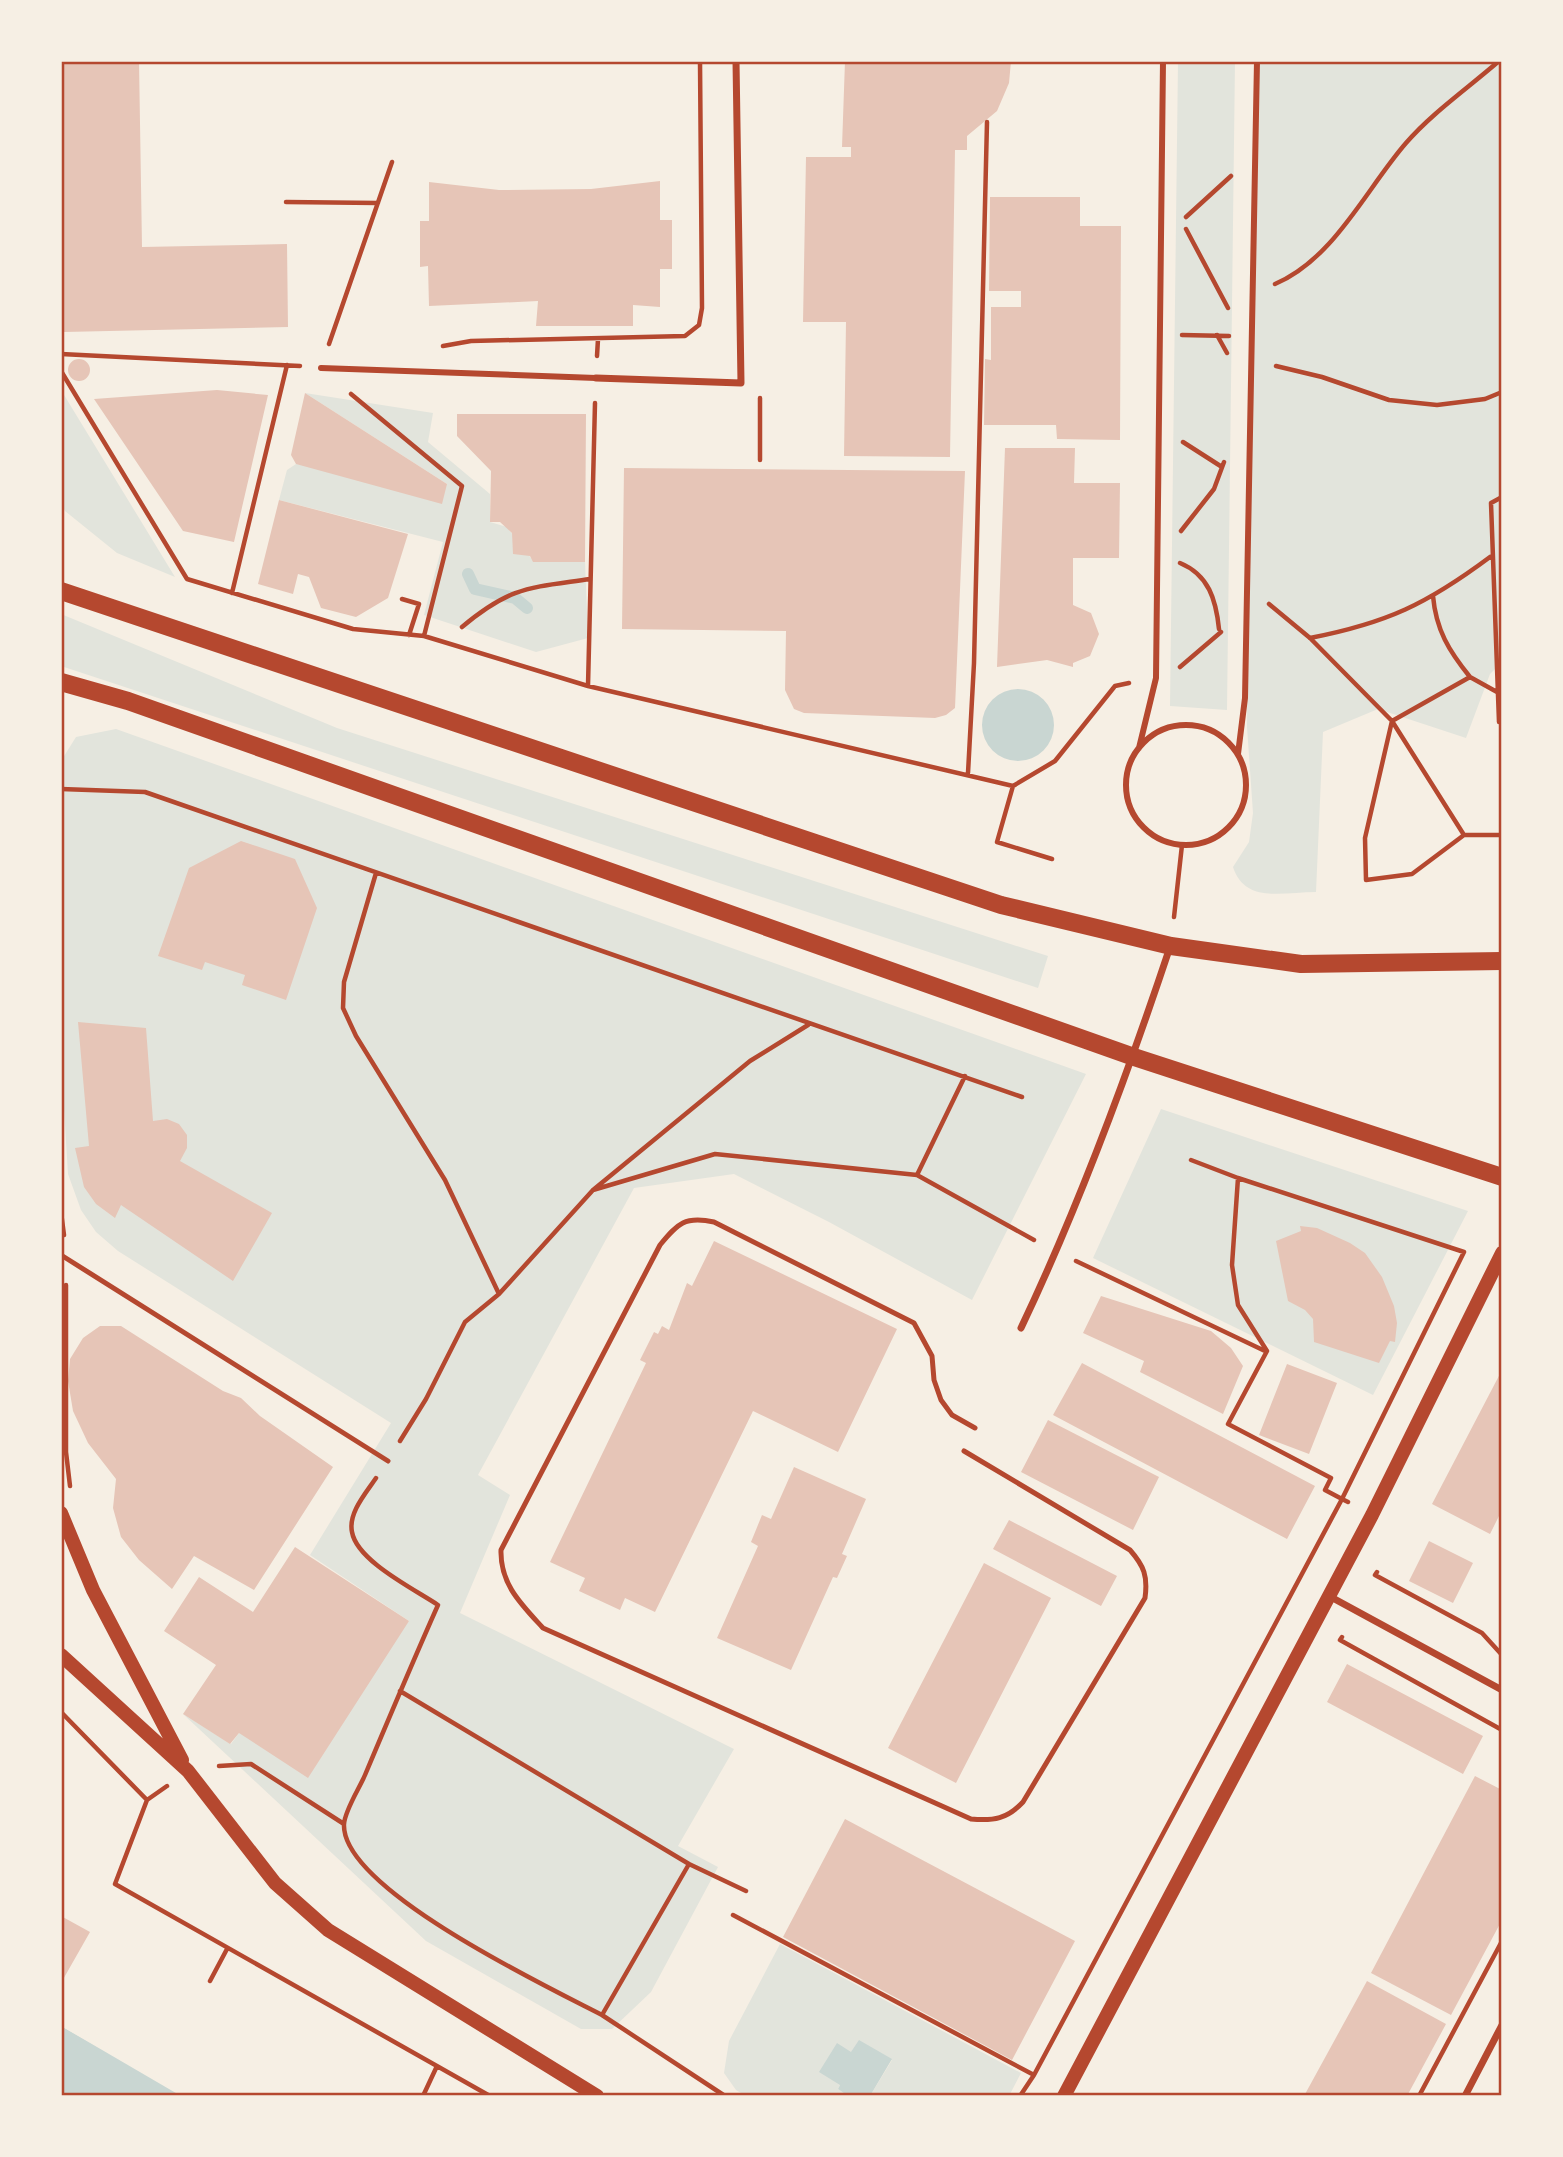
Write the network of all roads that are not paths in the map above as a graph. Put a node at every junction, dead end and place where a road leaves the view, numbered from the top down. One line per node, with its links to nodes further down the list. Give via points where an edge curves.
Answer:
1 (736, 61): 5 (street, via 741,383)
2 (1163, 61): 8 (street, via 1156,678)
3 (1257, 61): 9 (street, via 1245,698)
4 (321, 368): 5 (street)
5 (596, 378)
6 (61, 591): 10 (main road, via 1000,905)
7 (61, 682): 12 (main road, via 154,710)
8 (1139, 748): 9 (street, via 1156,733 1190,725 1223,737); 9 (street, via 1128,769 1129,804 1150,832 1182,845 1216,837 1240,811 1246,777)
9 (1238, 754)
10 (1171, 946): 11 (main road, via 1301,964); 12 (street)
11 (1502, 961)
12 (1133, 1057): 13 (main road); 16 (street, via 1057,1252)
13 (1502, 1177)
14 (1502, 1254): 21 (main road)
15 (64, 1257): 19 (lane)
16 (1021, 1328)
17 (975, 1428): 18 (lane, via 952,1415 941,1400 932,1356 914,1323 714,1222 696,1218 681,1222 660,1245 500,1550 500,1570 543,1628 971,1819 991,1821 1010,1815 1023,1802 1145,1598 1147,1580 1142,1564 1130,1550)
18 (964, 1451)
19 (388, 1461)
20 (61, 1513): 24 (main road, via 93,1590)
21 (1329, 1596): 23 (street); 27 (main road)
22 (61, 1655): 24 (main road)
23 (1502, 1690)
24 (188, 1771): 26 (main road, via 275,1884 328,1930)
25 (1502, 2025): 28 (street)
26 (597, 2096)
27 (1064, 2096)
28 (1465, 2096)

